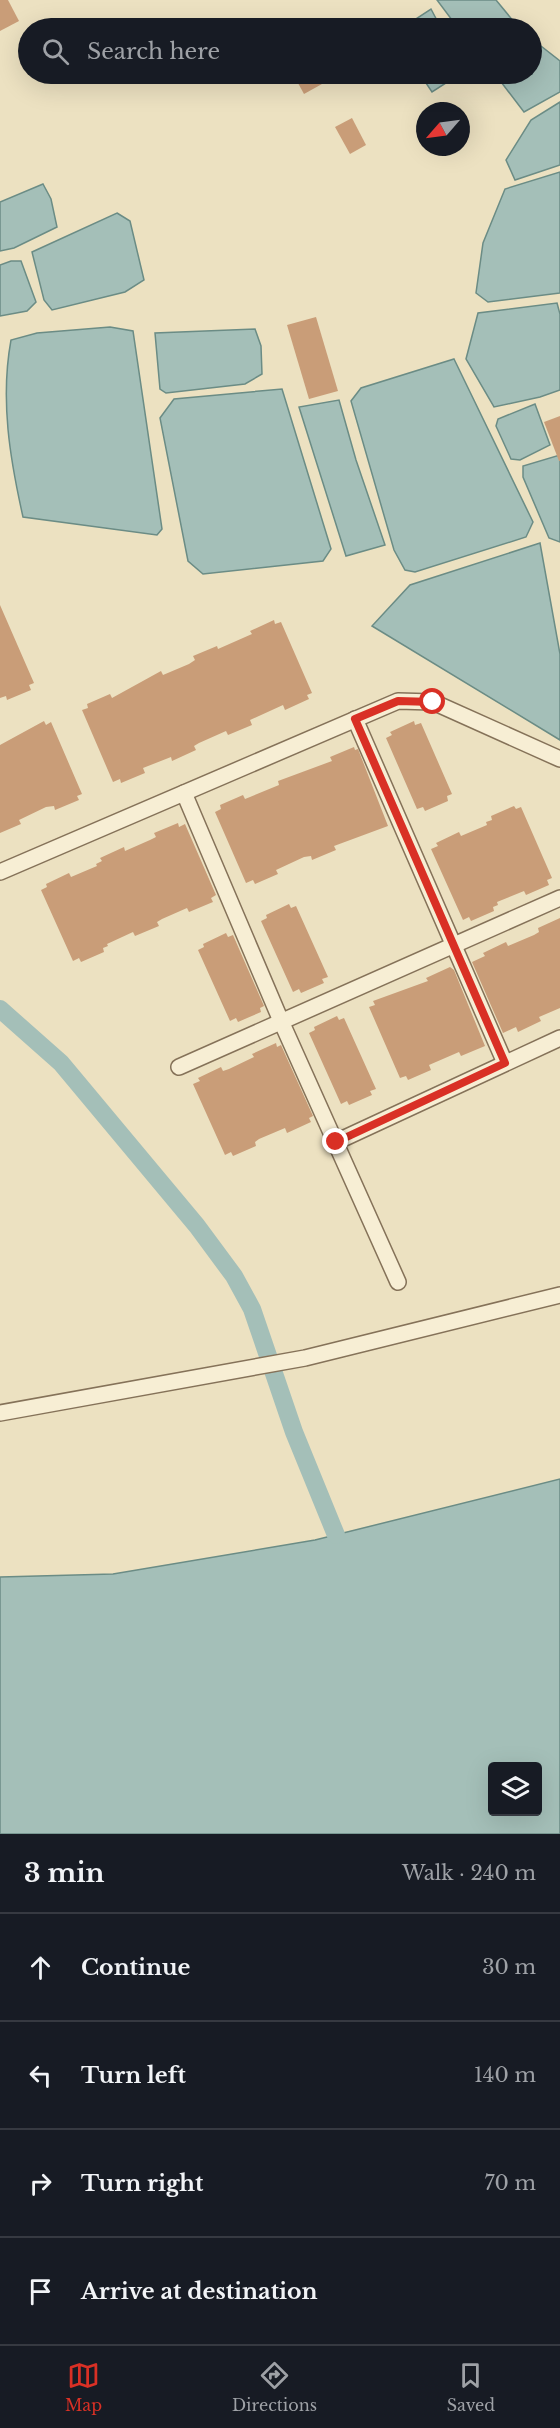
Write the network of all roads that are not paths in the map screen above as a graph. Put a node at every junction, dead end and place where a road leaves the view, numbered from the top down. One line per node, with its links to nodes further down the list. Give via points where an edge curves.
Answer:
1 (355, 719): 2 (street, via 398,701 433,702); 3 (street); 6 (street)
2 (560, 759)
3 (184, 793): 4 (street); 7 (street)
4 (0, 872)
5 (560, 898): 6 (street)
6 (453, 946): 7 (street); 9 (street)
7 (281, 1021): 10 (street); 11 (street)
8 (560, 1038): 9 (street)
9 (505, 1063): 11 (street)
10 (179, 1067)
11 (336, 1142): 12 (street)
12 (398, 1282)
13 (560, 1295): 14 (street, via 305,1358)
14 (0, 1413)

